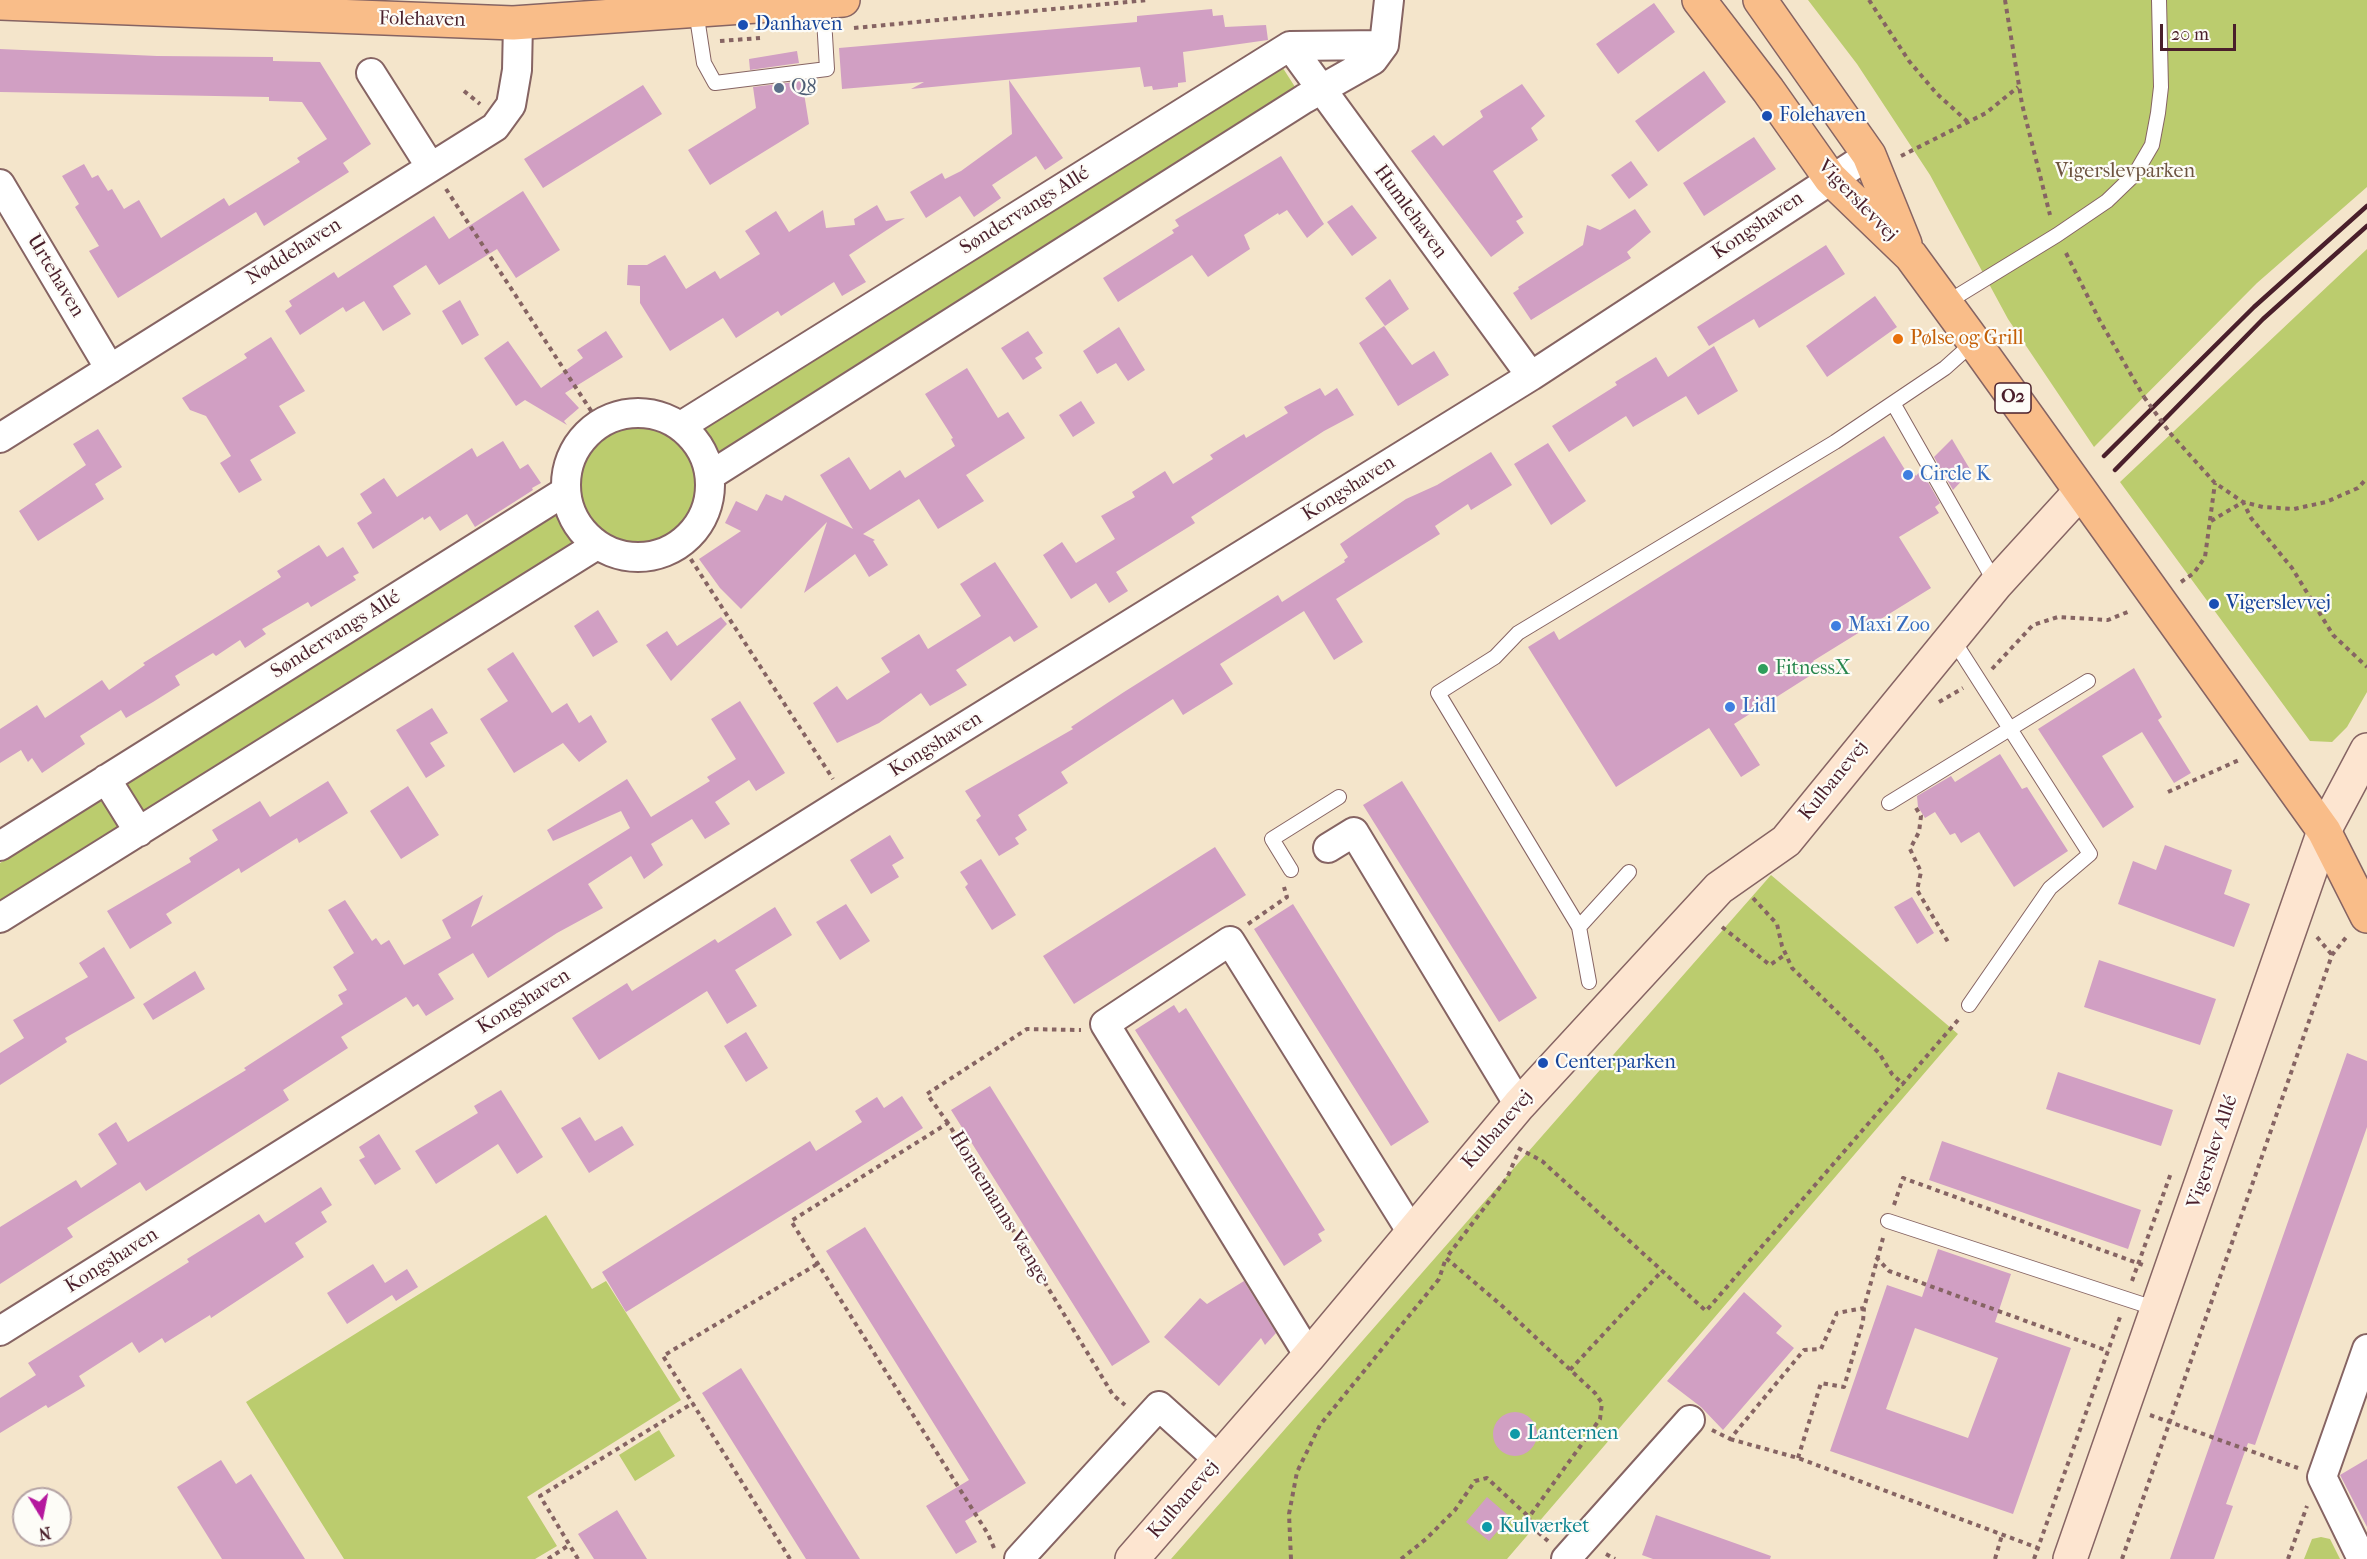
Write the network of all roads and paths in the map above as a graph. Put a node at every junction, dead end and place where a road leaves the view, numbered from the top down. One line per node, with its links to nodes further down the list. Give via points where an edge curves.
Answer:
1 (1389, 0): 11 (street)
2 (1699, 0): 19 (main road, Vigerslevvej / O2)
3 (1760, 0): 17 (main road, Vigerslevvej / O2)
4 (1869, 0): 16 (path, via 1909,62)
5 (2005, 0): 14 (path)
6 (2159, 0): 21 (lane, via 2161,87 2152,145 2135,174 2107,201)
7 (833, 1): 9 (main road, Folehaven); 9 (lane, via 827,69 715,83 704,63)
8 (0, 3): 10 (main road, Folehaven)
9 (696, 12): 10 (main road, Folehaven)
10 (518, 23): 18 (street, Nøddehaven, via 512,105 495,127)
11 (1384, 45): 12 (street); 15 (street, via 1373,60)
12 (1290, 46): 15 (street, Humlehaven); 29 (street, Søndervangs Allé)
13 (372, 73): 18 (street)
14 (2019, 87): 16 (path); 21 (path, via 2043,193)
15 (1320, 89): 26 (street, Humlehaven); 31 (street)
16 (1968, 122): 17 (path)
17 (1872, 162): 19 (street, Kongshaven); 22 (main road, Vigerslevvej / O2)
18 (430, 166): 25 (street, Nøddehaven); 28 (path)
19 (1830, 178): 22 (main road, Vigerslevvej / O2); 26 (street, Kongshaven)
20 (0, 184): 25 (street, Urtehaven)
21 (2057, 235): 23 (lane); 35 (path, bridge, via 2144,397 2170,434 2215,483)
22 (1911, 256): 23 (main road, Vigerslevvej / O2)
23 (1944, 304): 24 (main road, Vigerslevvej / O2)
24 (1974, 342): 27 (lane, via 1945,368); 34 (main road, Vigerslevvej / O2)
25 (110, 369): 30 (street, Nøddehaven)
26 (1531, 376): 50 (street, Kongshaven)
27 (1893, 402): 39 (lane); 62 (lane, via 1835,442 1518,633 1495,657 1438,693)
28 (599, 423): 29 (street, via 632,412 649,412); 33 (street, via 573,453)
29 (681, 426): 31 (street, via 701,447)
30 (0, 438)
31 (711, 475): 37 (street, via 710,501 699,525)
32 (2367, 479): 35 (path, via 2358,488 2326,502 2294,509)
33 (566, 491): 38 (street, via 576,521); 46 (street, Søndervangs Allé)
34 (2080, 492): 39 (street, Kulbanevej); 44 (main road, Vigerslevvej / O2)
35 (2243, 502): 36 (path); 41 (path, via 2251,518 2292,568 2333,635)
36 (2210, 521)
37 (681, 544): 38 (street, via 661,554 639,558); 50 (path)
38 (597, 545): 53 (street)
39 (1996, 584): 40 (street, Kulbanevej)
40 (1952, 638): 43 (lane); 70 (street, Kulbanevej, via 1786,841 1719,888)
41 (2367, 667)
42 (2088, 681): 43 (lane)
43 (2012, 728): 47 (lane); 67 (lane, via 2090,854 2050,888)
44 (2264, 748): 48 (path); 52 (main road, Vigerslevvej / O2)
45 (2367, 750): 52 (street, Vigerslev Allé)
46 (106, 779): 53 (street); 54 (street, Søndervangs Allé)
47 (1906, 792): 51 (lane); 64 (path, via 1921,816 1919,832 1910,849 1921,872 1917,890)
48 (2168, 792)
49 (1339, 796): 56 (lane, via 1272,839)
50 (846, 800): 83 (street, Kongshaven)
51 (1889, 803)
52 (2324, 831): 59 (main road, Vigerslevvej / O2); 80 (street, Vigerslev Allé)
53 (139, 832): 60 (street)
54 (0, 846)
55 (1328, 848): 70 (street, via 1354,832)
56 (1291, 870): 63 (path, via 1283,889 1287,897 1236,932)
57 (1629, 872): 62 (lane)
58 (1748, 893): 65 (path, via 1777,924)
59 (2366, 915): 91 (path, via 2332,956)
60 (0, 918)
61 (1716, 922): 65 (path, via 1770,965)
62 (1579, 927): 66 (lane)
63 (1230, 941): 68 (street); 75 (street)
64 (1948, 942)
65 (1786, 954): 69 (path, via 1792,968 1879,1053)
66 (1590, 982)
67 (1969, 1005): 69 (path, via 1951,1032)
68 (1105, 1024): 71 (path, via 1079,1031 1027,1029 927,1094); 85 (street)
69 (1904, 1085): 79 (path, via 1707,1311)
70 (1519, 1105): 75 (street, Kulbanevej)
71 (948, 1123): 78 (path, Hornemanns Vænge, via 790,1221); 92 (path, Hornemanns Vænge, via 1113,1395)
72 (1525, 1139): 73 (path)
73 (1518, 1147): 77 (path, via 1507,1178); 79 (path, via 1542,1161)
74 (1888, 1221): 76 (path); 80 (path, via 1903,1178); 82 (lane)
75 (1411, 1231): 85 (street, Kulbanevej)
76 (1876, 1257): 81 (path); 86 (path, via 1889,1271)
77 (1446, 1258): 87 (path); 108 (path, via 1439,1279 1320,1425 1297,1472 1289,1514)
78 (819, 1263): 88 (path, via 663,1356); 102 (path, Hornemanns Vænge, via 988,1534)
79 (1662, 1271): 87 (path)
80 (2171, 1275): 82 (street, Vigerslev Allé)
81 (1864, 1308): 93 (path, via 1837,1313 1821,1349 1803,1350); 95 (path, via 1844,1387 1821,1383)
82 (2159, 1309): 86 (street, Vigerslev Allé)
83 (0, 1331)
84 (2367, 1349): 97 (street)
85 (1309, 1356): 96 (street, Kulbanevej)
86 (2140, 1362): 89 (street, Vigerslev Allé)
87 (1569, 1370): 98 (path, via 1598,1395 1602,1415)
88 (693, 1403): 100 (path, via 540,1496); 106 (path)
89 (2125, 1406): 91 (path); 112 (street, Vigerslev Allé)
90 (1690, 1420): 93 (path); 103 (street)
91 (2170, 1422): 97 (path); 113 (path)
92 (1146, 1423): 96 (street, via 1159,1406); 102 (street)
93 (1730, 1439): 95 (path)
94 (2070, 1454): 101 (path)
95 (1798, 1458): 99 (path)
96 (1219, 1460): 107 (street, Kulbanevej)
97 (2322, 1477): 114 (path, via 2308,1502); 115 (street)
98 (1529, 1517): 103 (path, via 1530,1525); 109 (path, via 1487,1478 1475,1480 1455,1510)
99 (2002, 1535): 101 (path); 110 (path)
100 (569, 1545): 104 (path); 105 (path)
101 (2037, 1547): 111 (path); 112 (path)
102 (1007, 1555)
103 (1566, 1558)
104 (548, 1559)
105 (578, 1559)
106 (790, 1559)
107 (1132, 1559)
108 (1291, 1559)
109 (1401, 1559)
110 (1995, 1559)
111 (2034, 1559)
112 (2070, 1559)
113 (2122, 1559)
114 (2288, 1559)
115 (2362, 1559)

